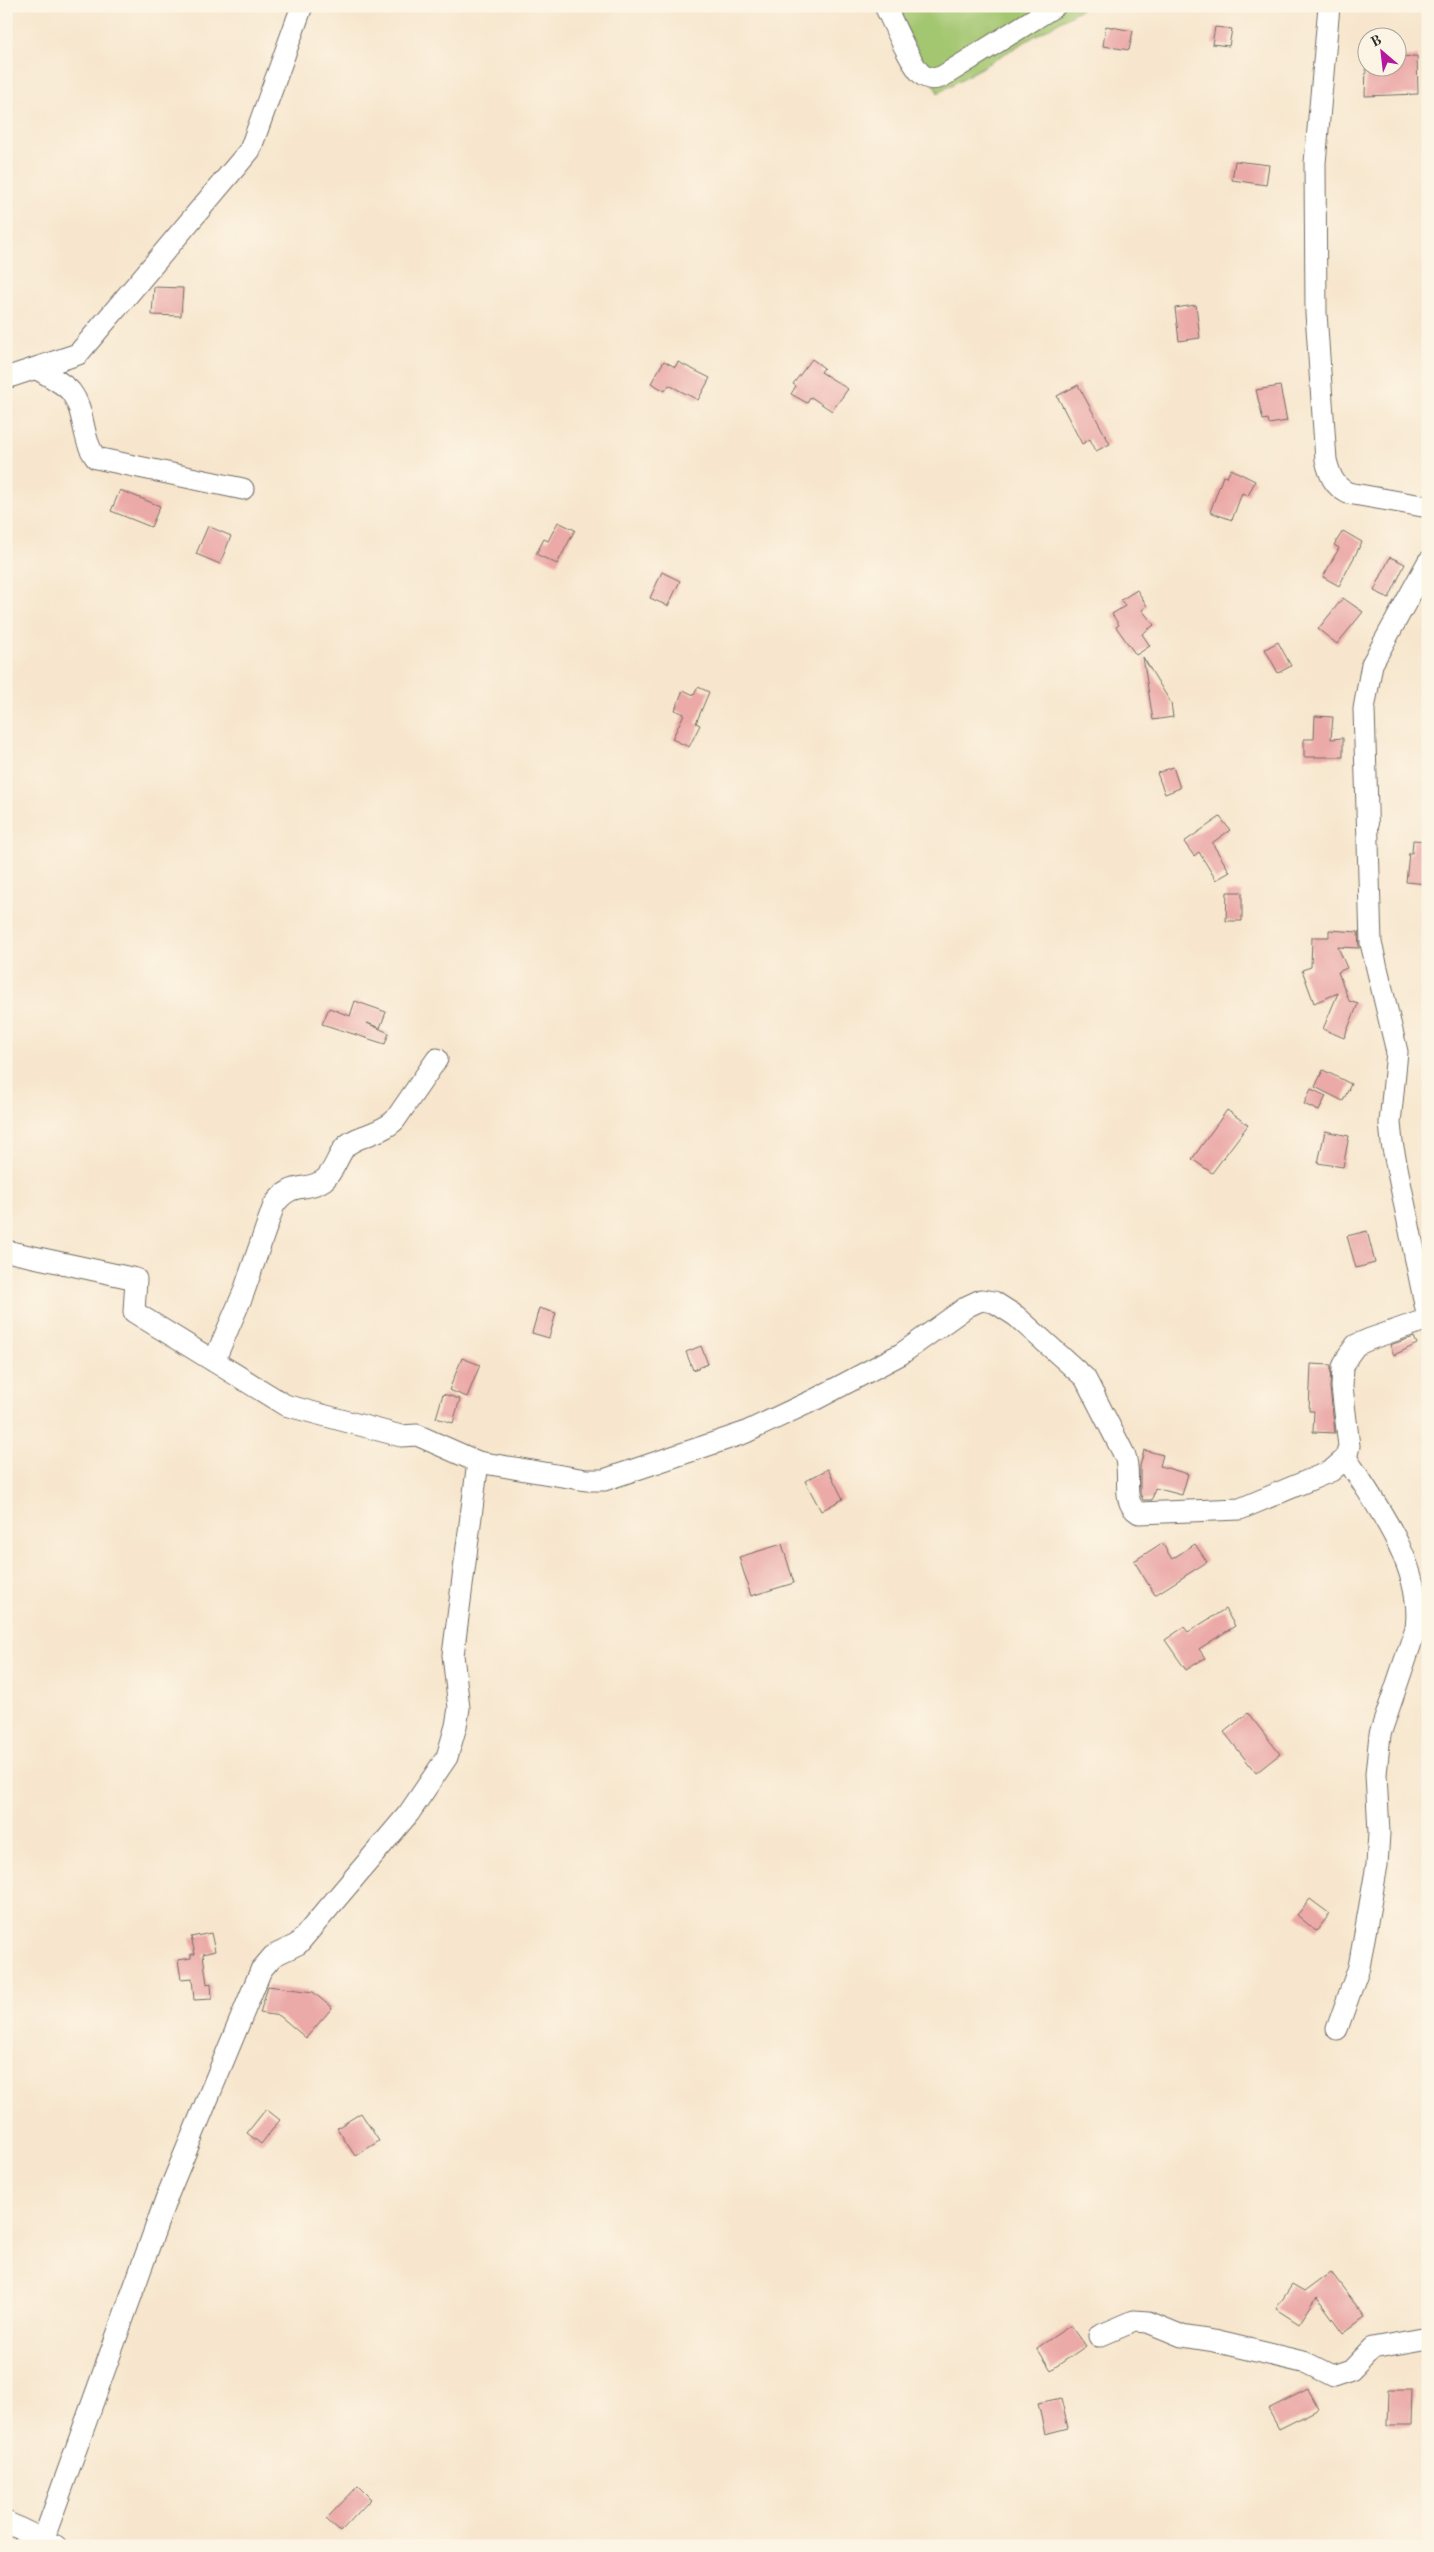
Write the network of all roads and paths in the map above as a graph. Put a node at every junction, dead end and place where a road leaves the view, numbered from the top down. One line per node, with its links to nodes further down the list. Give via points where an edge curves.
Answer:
1 (302, 6): 5 (street, via 250,150 78,354)
2 (885, 6): 3 (street, via 913,62 923,76 934,80)
3 (1055, 6)
4 (1329, 6): 8 (street, via 1315,163 1316,313 1326,460 1330,476 1338,488 1348,493)
5 (36, 368): 6 (street); 7 (street, via 71,392 80,410 87,442 96,458)
6 (6, 378)
7 (243, 488)
8 (1428, 507)
9 (1428, 562): 12 (street, via 1372,664 1364,709 1371,944 1397,1052 1390,1124 1392,1143)
10 (437, 1058): 13 (street, via 387,1128 355,1140 345,1148 326,1179 281,1195 274,1205 243,1294)
11 (6, 1251): 13 (street, via 136,1279 134,1312)
12 (1428, 1319): 14 (street, via 1356,1345 1348,1356 1343,1367 1342,1387 1349,1446)
13 (214, 1361): 15 (street, via 285,1406 401,1436 417,1435)
14 (1346, 1458): 15 (street, via 1331,1471 1240,1509 1139,1513 1129,1503 1126,1456 1085,1378 1016,1316 994,1302 981,1300 901,1354 816,1399 744,1433 622,1475 586,1480); 16 (street, via 1403,1552)
15 (478, 1462): 21 (street, via 453,1655 458,1708 447,1757 408,1813 298,1944 273,1956 261,1970 166,2199)
16 (1423, 1614): 17 (street, via 1380,1734 1375,1788 1380,1833 1377,1865 1359,1967)
17 (1337, 2029)
18 (1099, 2336): 19 (street, via 1134,2321 1148,2322 1182,2336 1306,2363 1333,2376 1351,2370 1372,2348)
19 (1428, 2338)
20 (6, 2522): 21 (street)
21 (47, 2544)

